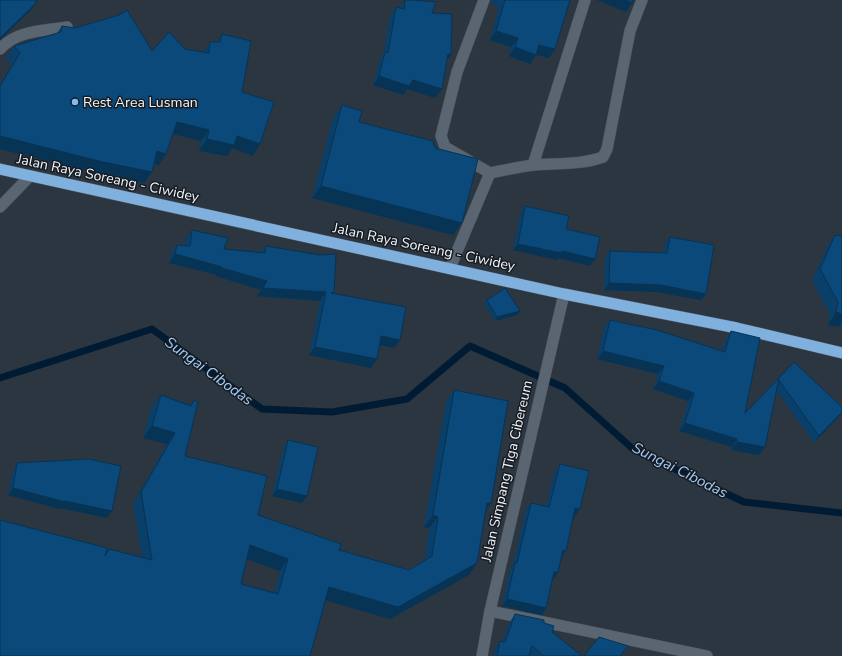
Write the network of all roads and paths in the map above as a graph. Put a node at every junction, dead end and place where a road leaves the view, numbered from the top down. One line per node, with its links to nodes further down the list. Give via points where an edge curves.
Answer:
1 (484, 0): 8 (street, via 457,72 441,136 445,147)
2 (585, 0): 6 (street)
3 (642, 0): 6 (street, via 630,31 607,149 603,157)
4 (67, 27): 5 (street, via 21,34 7,41)
5 (0, 49)
6 (533, 166): 8 (street)
7 (0, 169): 9 (highway, Jalan Raya Soreang - Ciwidey)
8 (490, 173): 11 (street)
9 (29, 177): 10 (street); 11 (highway, Jalan Raya Soreang - Ciwidey)
10 (0, 207)
11 (450, 268): 12 (highway, Jalan Raya Soreang - Ciwidey)
12 (564, 294): 13 (highway, Jalan Raya Soreang - Ciwidey, via 737,328); 14 (street, Jalan Simpang Tiga Cibereum)
13 (842, 353)
14 (490, 611): 15 (street, Jalan Simpang Tiga Cibereum); 16 (street)
15 (482, 656)
16 (707, 656)

